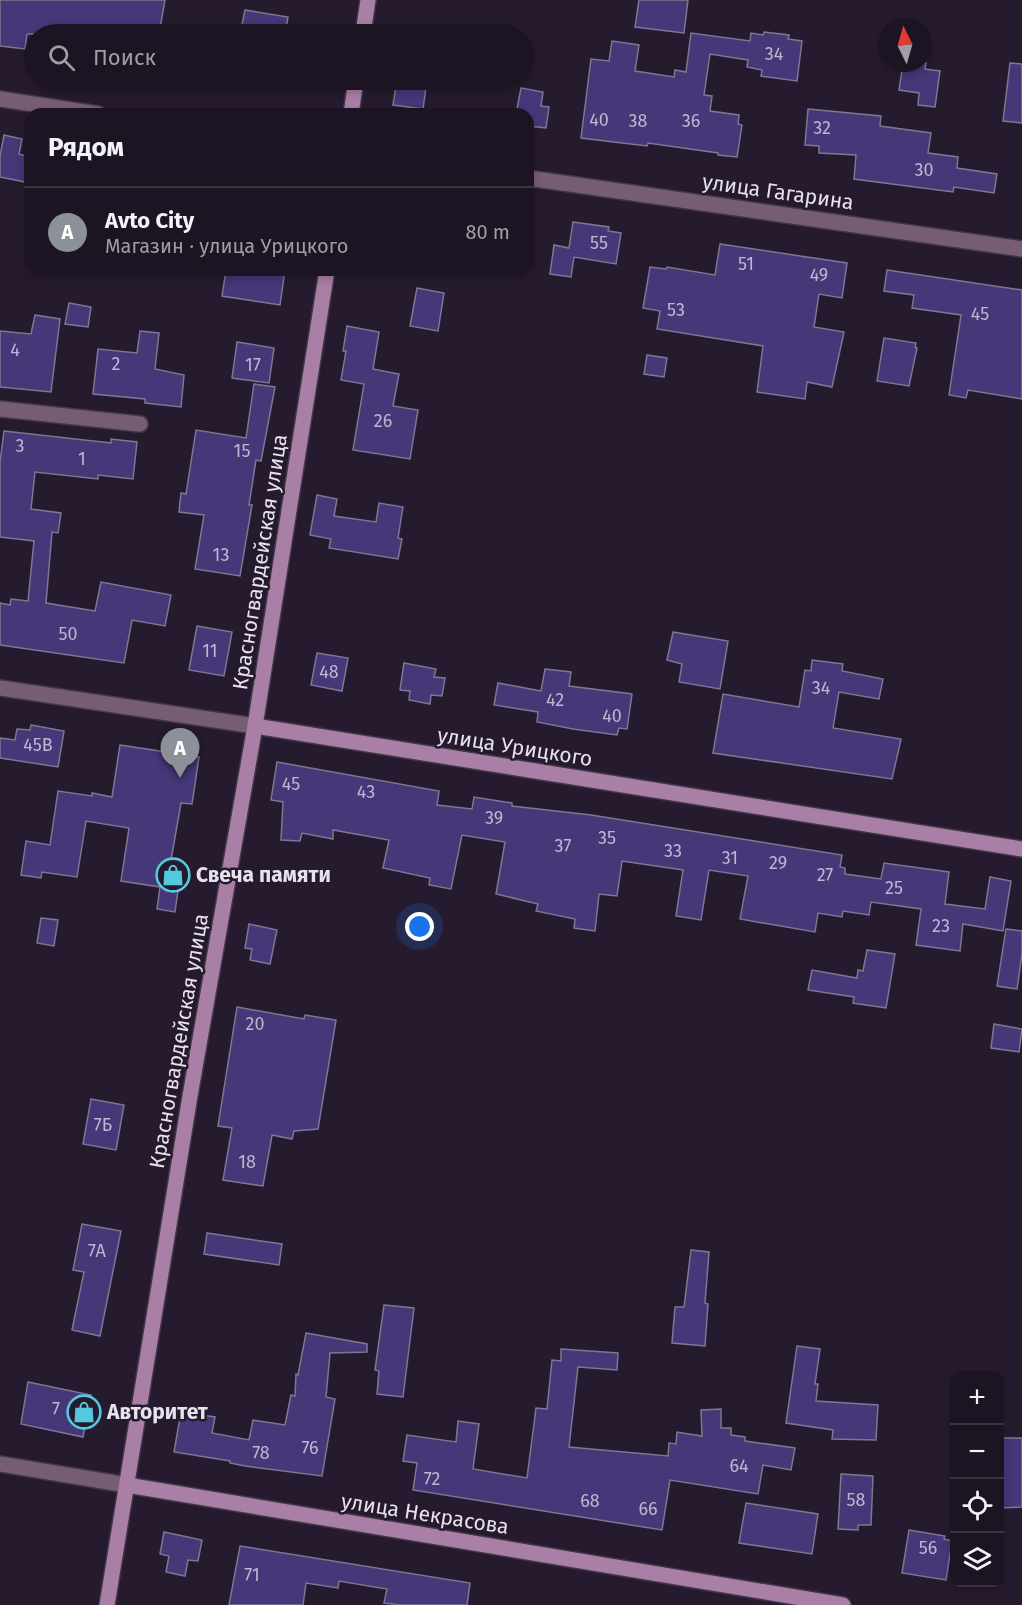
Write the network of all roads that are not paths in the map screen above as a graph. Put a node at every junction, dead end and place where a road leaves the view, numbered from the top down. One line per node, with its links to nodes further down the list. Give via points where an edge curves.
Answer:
1 (368, 0): 2 (street)
2 (364, 24)
3 (355, 90): 6 (street)
4 (0, 99): 5 (street)
5 (59, 108)
6 (352, 108)
7 (534, 179): 8 (street, улица Гагарина)
8 (1022, 249)
9 (326, 276): 13 (street, Красногвардейская улица)
10 (0, 409): 11 (street)
11 (140, 424)
12 (0, 688): 13 (street, улица Урицкого)
13 (255, 726): 14 (street, улица Урицкого); 16 (street, Красногвардейская улица)
14 (1022, 849)
15 (0, 1464): 16 (street, улица Некрасова)
16 (126, 1485): 17 (street, Красногвардейская улица); 18 (street, улица Некрасова)
17 (107, 1605)
18 (843, 1605)

